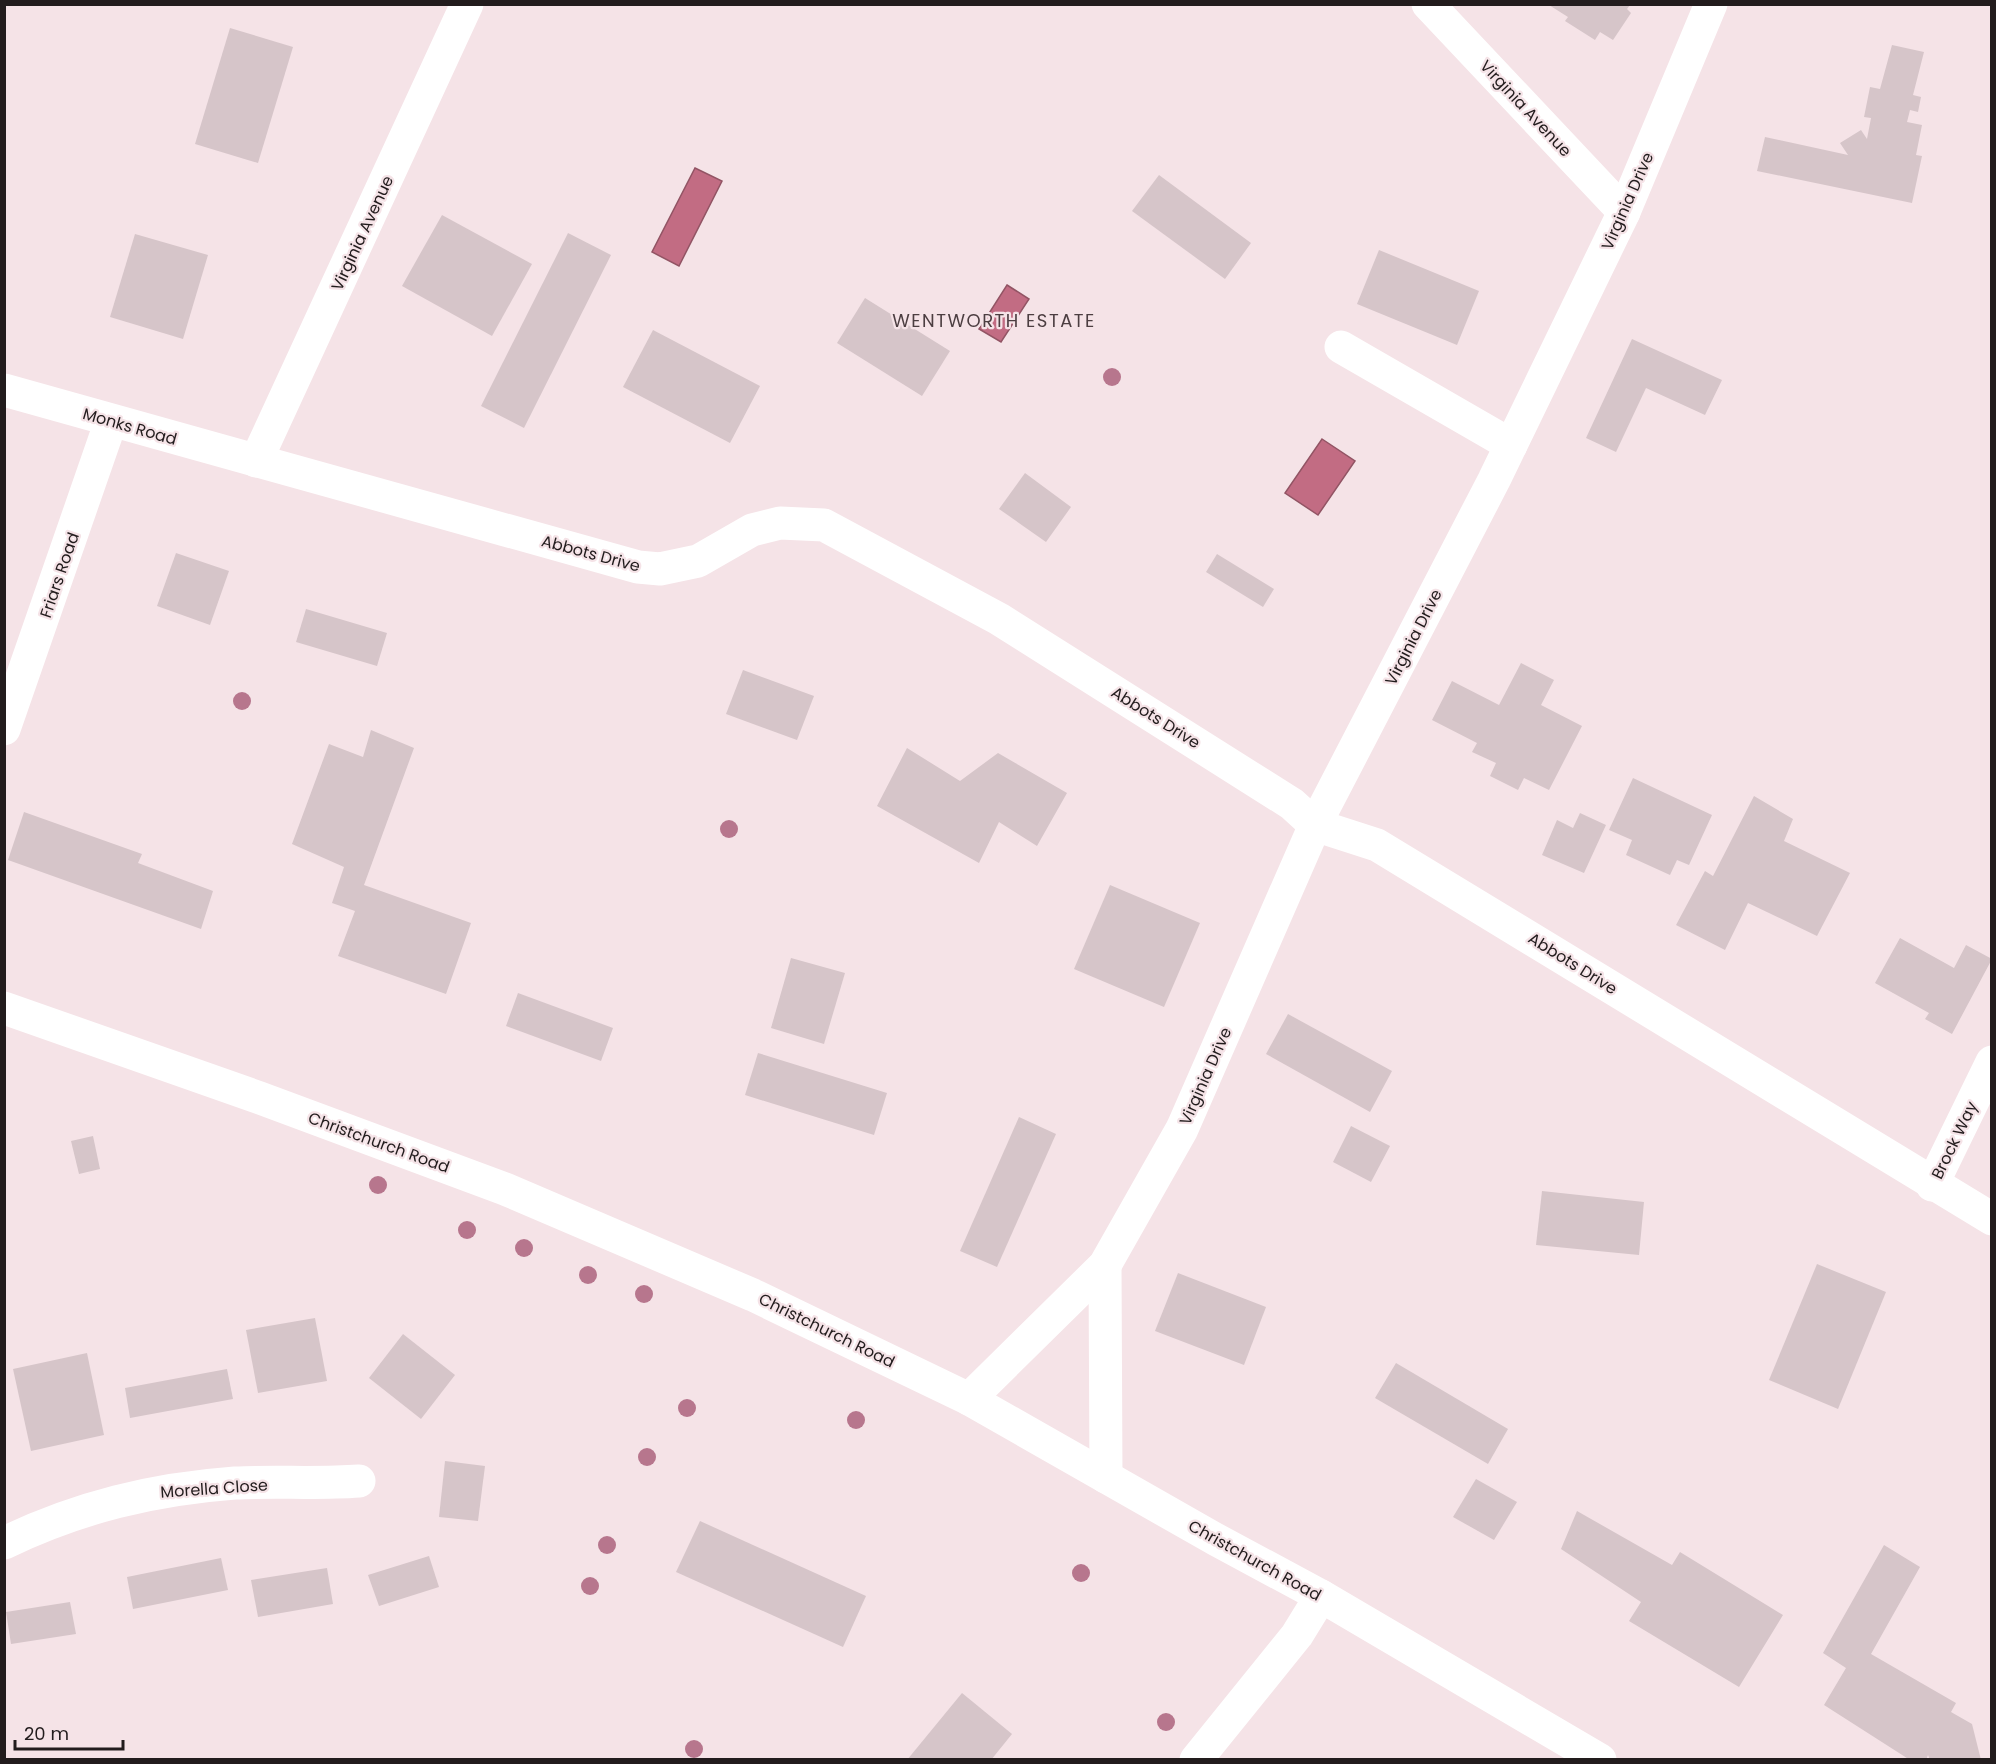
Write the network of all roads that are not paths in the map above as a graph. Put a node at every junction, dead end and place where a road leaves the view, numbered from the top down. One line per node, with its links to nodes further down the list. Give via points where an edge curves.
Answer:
1 (467, 4): 9 (street, Virginia Avenue)
2 (1428, 4): 4 (street, Virginia Avenue)
3 (1711, 4): 4 (street, Virginia Drive)
4 (1624, 212): 8 (street, Virginia Drive)
5 (1341, 347): 8 (street)
6 (4, 390): 7 (street, Monks Road)
7 (111, 421): 9 (street, Monks Road); 10 (street, Friars Road)
8 (1511, 445): 11 (street, Virginia Drive)
9 (256, 460): 11 (street, Abbots Drive, via 638,567 681,566 713,554 752,530 780,523 824,525 1008,625 1292,804)
10 (4, 729)
11 (1316, 825): 14 (street, Abbots Drive, via 1377,845); 16 (street, Virginia Drive, via 1182,1129)
12 (4, 1008): 17 (street, Christchurch Road, via 505,1189 753,1294)
13 (1992, 1062): 14 (street, Brock Way)
14 (1932, 1185): 15 (street, Abbots Drive)
15 (1992, 1219)
16 (1105, 1265): 17 (street, Virginia Drive); 18 (street, Virginia Drive)
17 (969, 1399): 18 (street, Christchurch Road)
18 (1106, 1477): 21 (street, Christchurch Road)
19 (359, 1481): 20 (street, Morella Close, via 238,1483 163,1490 89,1508)
20 (4, 1543)
21 (1321, 1596): 22 (street, via 1297,1635); 23 (street, Christchurch Road)
22 (1196, 1760)
23 (1600, 1760)

